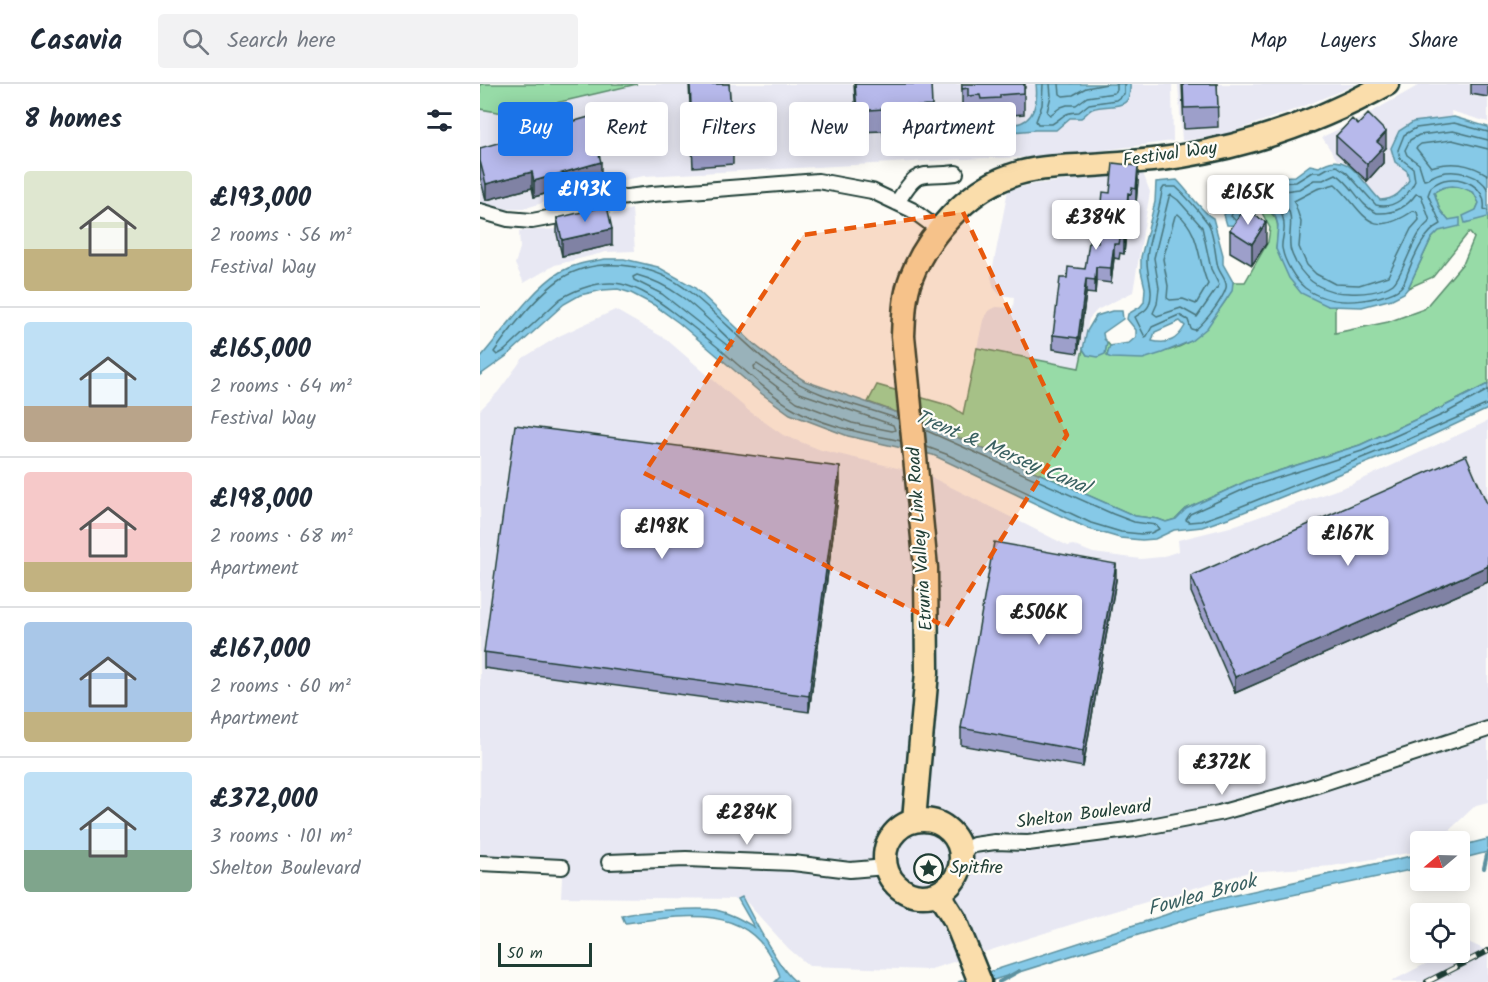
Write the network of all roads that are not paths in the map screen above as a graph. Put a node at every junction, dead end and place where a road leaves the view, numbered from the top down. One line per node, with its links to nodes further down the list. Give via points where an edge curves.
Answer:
1 (1387, 84): 5 (main road, Festival Way, via 1325,116 1241,143 1157,160 1048,168 1010,176 975,196)
2 (956, 173): 3 (street, via 915,177)
3 (897, 203): 4 (street, via 872,191 818,181 619,198 532,221); 5 (street)
4 (480, 211)
5 (939, 230): 7 (main road, Etruria Valley Link Road, via 911,279 906,300 904,357 918,476 928,627)
6 (1488, 729): 8 (street, Shelton Boulevard, via 1219,813 1028,843 974,845)
7 (914, 820): 8 (main road, via 932,821 949,829); 12 (main road, via 891,838)
8 (961, 851): 13 (main road, via 957,876)
9 (609, 862): 12 (street, via 686,858 850,870)
10 (480, 863): 11 (street)
11 (562, 867)
12 (885, 867): 13 (main road, via 897,886 906,892 928,896)
13 (939, 893): 14 (main road, via 955,920)
14 (980, 982)

